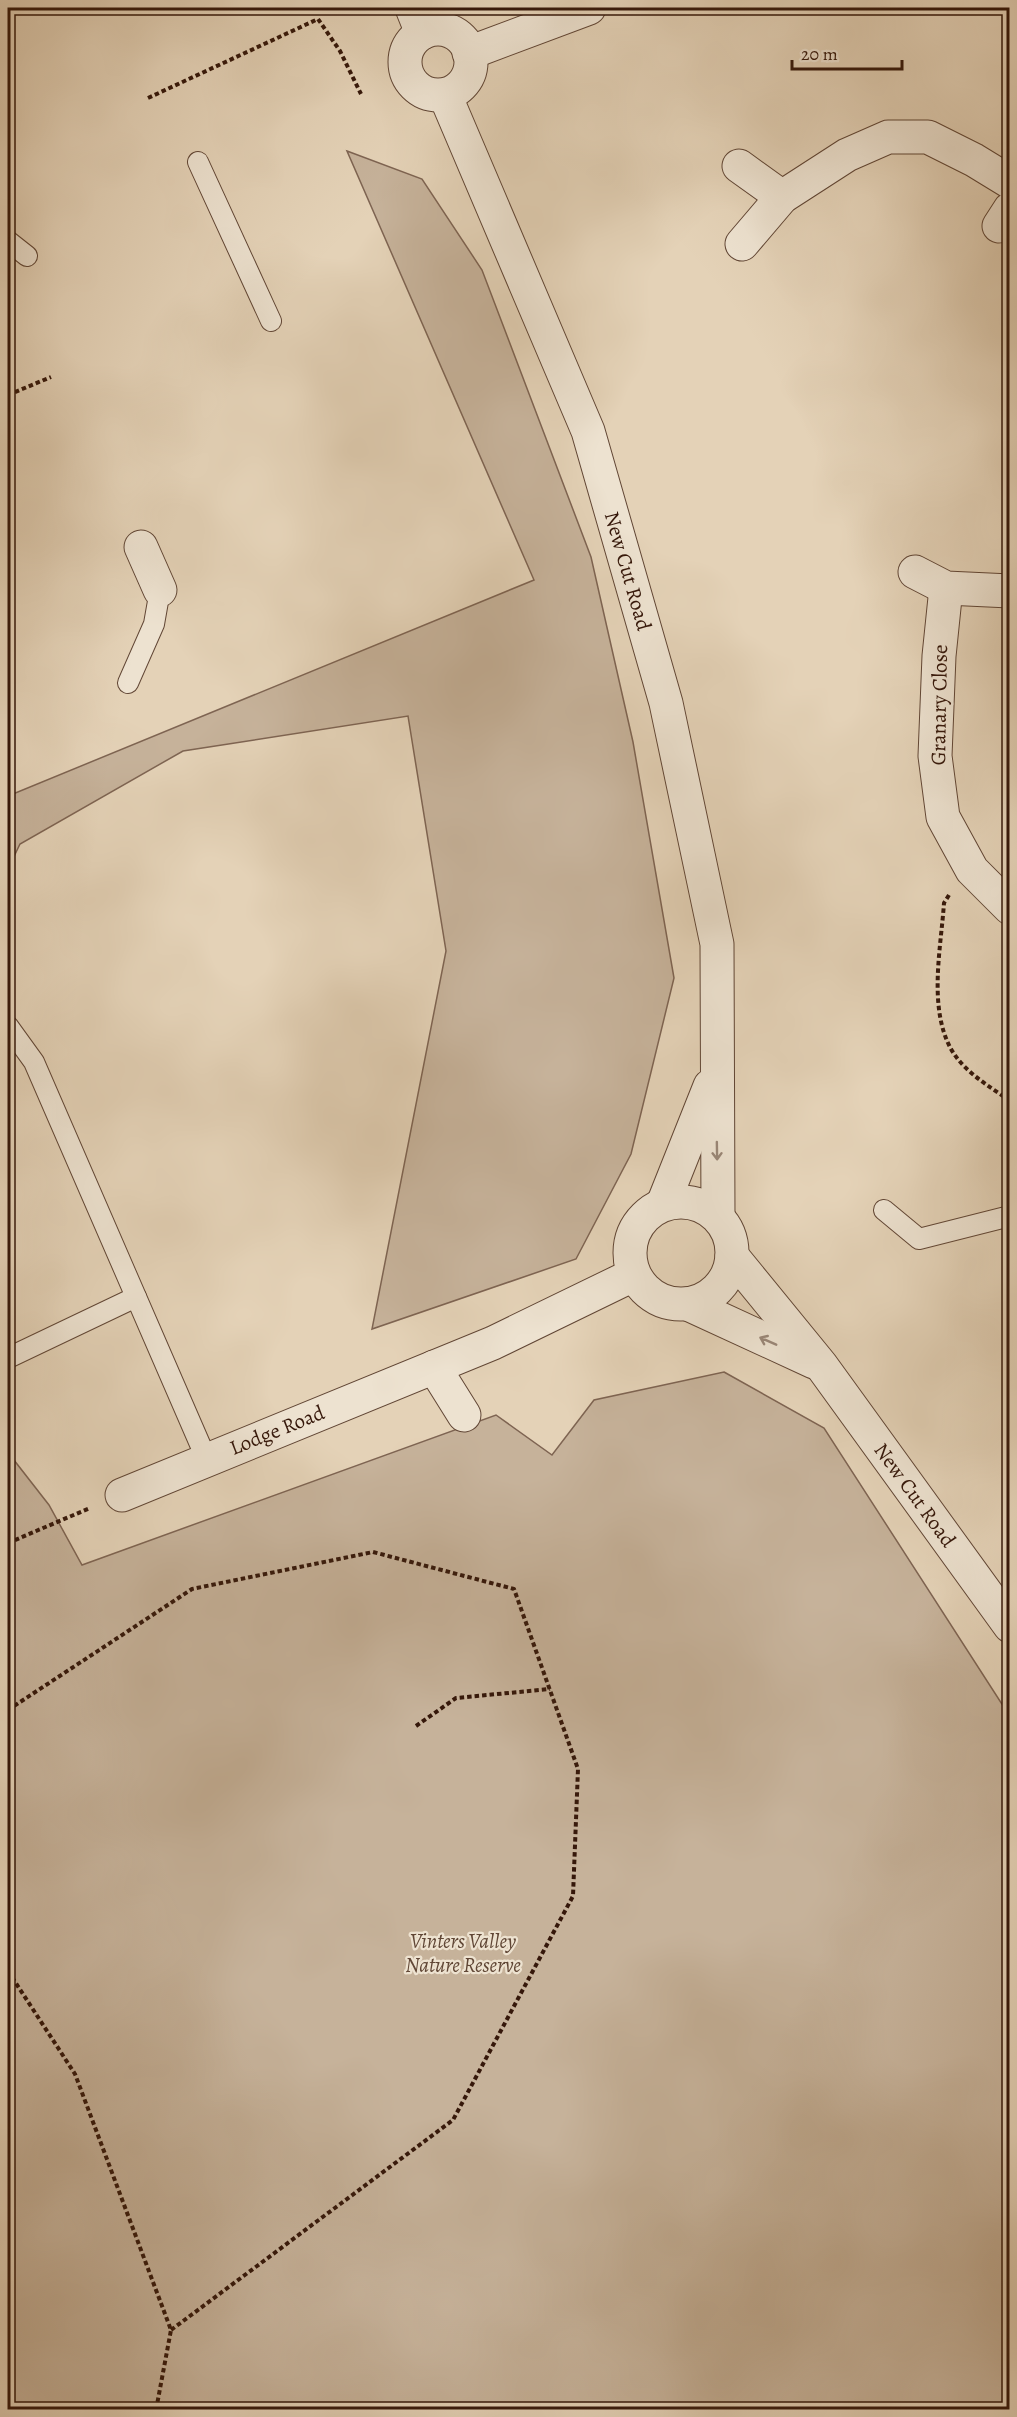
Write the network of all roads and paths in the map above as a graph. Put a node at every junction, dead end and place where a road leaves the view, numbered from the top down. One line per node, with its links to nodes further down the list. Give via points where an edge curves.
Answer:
1 (589, 8): 3 (street)
2 (417, 20): 3 (street, via 433,30 458,36); 5 (street, via 406,51 407,75 424,93)
3 (470, 53): 5 (street, via 471,65 465,81)
4 (361, 94): 6 (path, via 340,51 318,19)
5 (445, 95): 26 (street, New Cut Road, via 588,431 666,704 717,944)
6 (148, 98)
7 (198, 162): 14 (lane)
8 (739, 166): 10 (street)
9 (1010, 182): 10 (street, via 928,137 888,137 847,155)
10 (782, 197): 12 (street)
11 (8, 241): 13 (lane)
12 (742, 244)
13 (27, 256)
14 (271, 321)
15 (51, 377): 16 (path)
16 (8, 395)
17 (141, 547): 20 (street)
18 (915, 572): 19 (street)
19 (946, 588): 21 (street); 23 (street, Granary Close, via 935,756 943,817)
20 (160, 590): 22 (lane, via 154,624)
21 (1010, 591)
22 (128, 683)
23 (969, 865): 24 (street, Granary Close); 27 (path, via 944,903 940,1016 951,1049 973,1074)
24 (1010, 908)
25 (8, 1026): 34 (lane, via 34,1062)
26 (716, 1071): 28 (street, New Cut Road); 31 (street, New Cut Road, one-way to 31)
27 (1010, 1101)
28 (663, 1204): 31 (street, via 693,1202); 33 (street, New Cut Road, via 648,1213 633,1233 629,1258)
29 (884, 1210): 30 (lane, via 919,1239)
30 (1010, 1216)
31 (718, 1217): 32 (street, New Cut Road, via 727,1229)
32 (732, 1256): 35 (street, via 719,1288); 37 (street, New Cut Road)
33 (633, 1275): 35 (street, New Cut Road, via 656,1298 671,1304); 38 (street, Lodge Road, via 494,1343)
34 (136, 1297): 36 (lane); 40 (lane)
35 (688, 1304): 37 (street, New Cut Road, one-way to 35)
36 (8, 1358)
37 (821, 1365): 43 (street, New Cut Road)
38 (434, 1366): 39 (street); 40 (street, Lodge Road)
39 (464, 1415)
40 (206, 1458): 41 (street, Lodge Road)
41 (122, 1495): 42 (path)
42 (8, 1543)
43 (1010, 1626)
44 (549, 1689): 45 (path, via 514,1589 373,1552 192,1589); 46 (path, via 456,1698); 48 (path, via 578,1769 573,1896 453,2120)
45 (8, 1710)
46 (416, 1726)
47 (8, 1971): 48 (path, via 75,2074)
48 (171, 2330): 49 (path)
49 (156, 2409)

